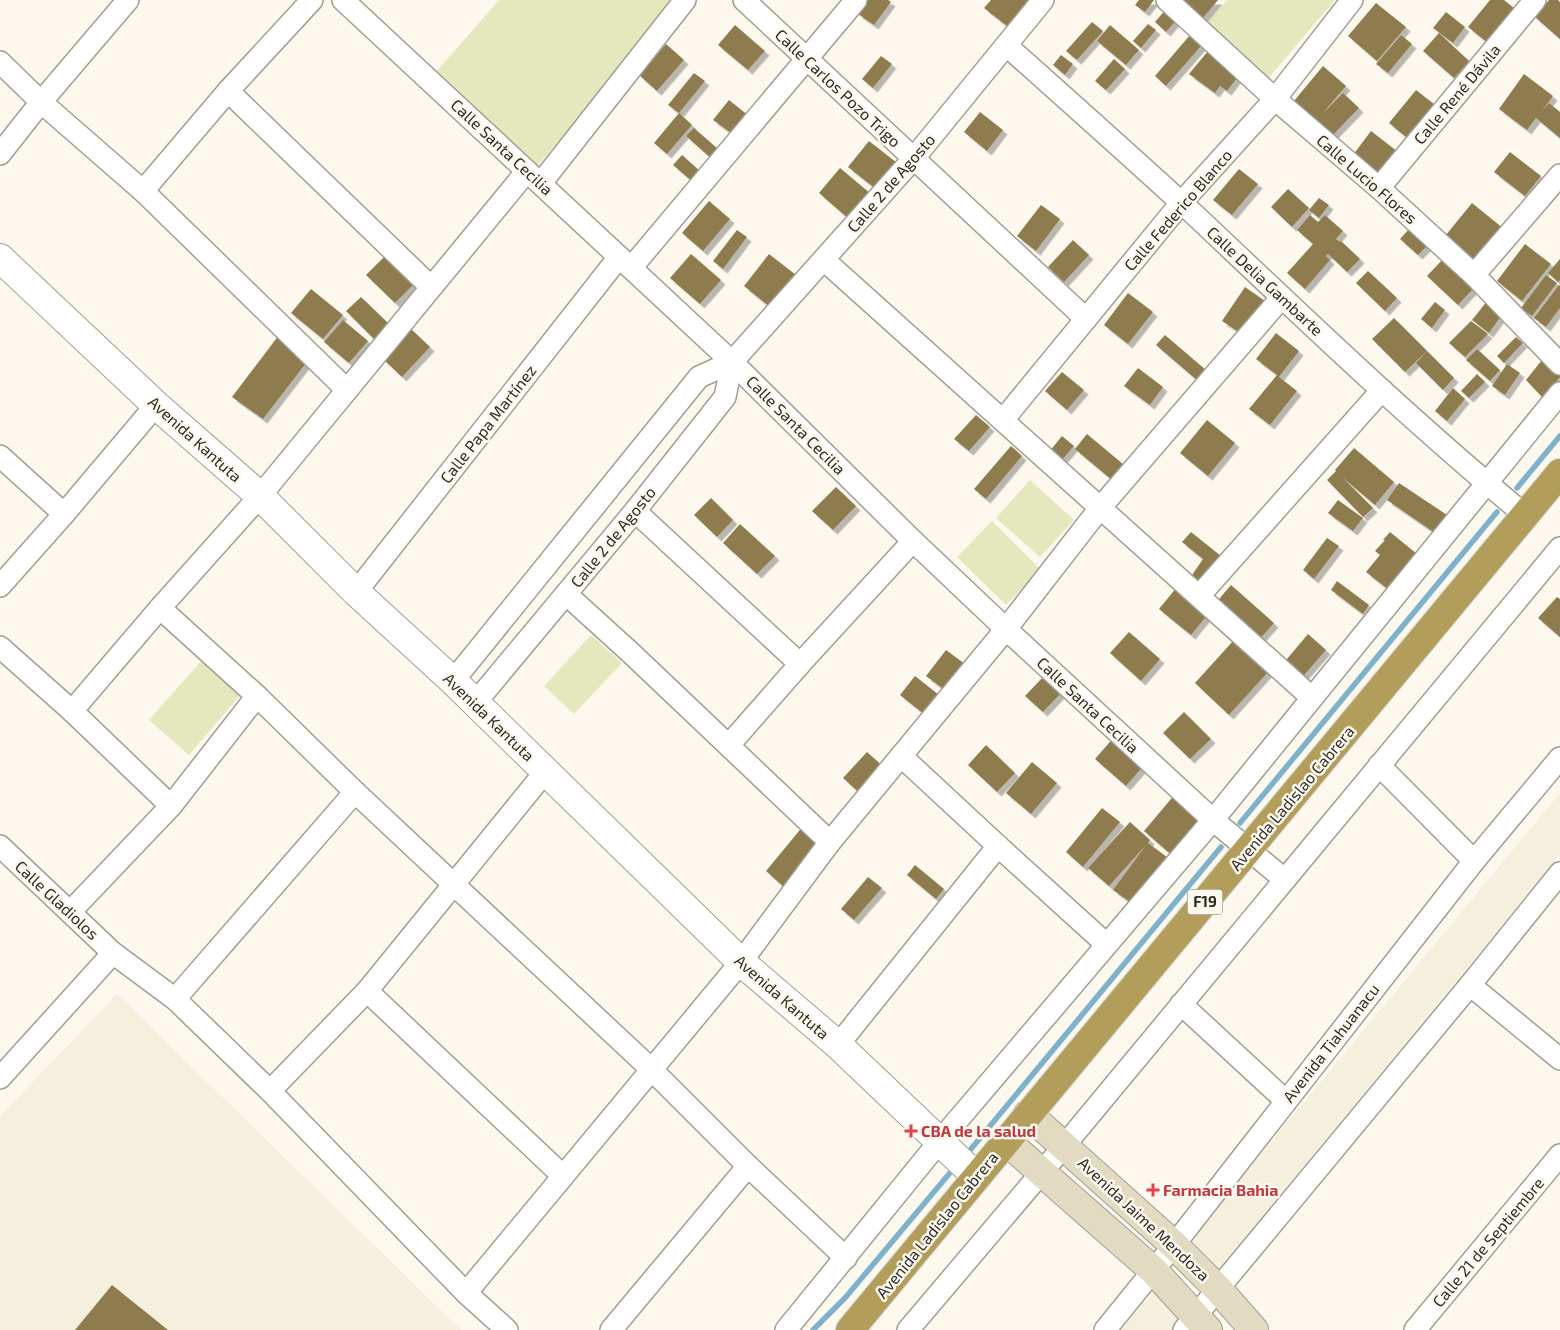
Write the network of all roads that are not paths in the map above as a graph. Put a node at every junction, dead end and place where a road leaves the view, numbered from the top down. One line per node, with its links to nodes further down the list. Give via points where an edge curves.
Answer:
1 (128, 0): 16 (street)
2 (312, 0): 14 (street)
3 (343, 0): 20 (street, Calle Santa Cecilia)
4 (685, 0): 20 (street)
5 (744, 0): 12 (street, Calle Carlos Pozo Trigo)
6 (856, 0): 12 (street, Calle Papa Martínez)
7 (1043, 0): 11 (street, Calle 2 de Agosto)
8 (1167, 0): 15 (street, Calle Lucio Flores)
9 (1352, 0): 15 (street, Calle Federico Blanco)
10 (1535, 0): 21 (street, Calle René Dávila)
11 (1007, 46): 18 (street, Calle 2 de Agosto); 23 (street, Calle Delia Gambarte)
12 (807, 58): 18 (street, Calle Carlos Pozo Trigo); 26 (street, Calle Papa Martínez)
13 (0, 62): 16 (street)
14 (228, 91): 22 (street); 28 (street)
15 (1275, 99): 21 (street, Calle Lucio Flores); 23 (street, Calle Federico Blanco)
16 (41, 102): 17 (street); 22 (street)
17 (0, 154)
18 (914, 158): 25 (street, Calle 2 de Agosto); 30 (street, Calle Carlos Pozo Trigo)
19 (1560, 175): 27 (street)
20 (534, 177): 26 (street, Calle Santa Cecilia); 28 (street)
21 (1379, 188): 27 (street, Calle Lucio Flores)
22 (143, 191): 33 (street)
23 (1181, 203): 29 (street, Calle Delia Gambarte); 30 (street, Calle Federico Blanco)
24 (0, 258): 36 (street, Avenida Kantuta)
25 (824, 260): 31 (street, Calle 2 de Agosto); 37 (street)
26 (625, 262): 31 (street, Calle Santa Cecilia); 49 (street, Calle Papa Martínez)
27 (1474, 275): 32 (street, Calle Lucio Flores)
28 (431, 287): 33 (street)
29 (1282, 297): 34 (street, Calle Delia Gambarte); 42 (street)
30 (1086, 318): 37 (street, Calle Federico Blanco)
31 (732, 362): 43 (street, Calle 2 de Agosto, via 725,397); 46 (street, Calle Santa Cecilia); 56 (street, Calle 2 de Agosto, via 699,377)
32 (1560, 364)
33 (347, 390): 41 (street)
34 (1382, 390): 40 (street, Calle Delia Gambarte); 51 (street)
35 (1560, 393): 40 (street)
36 (156, 405): 41 (street, Avenida Kantuta); 44 (street)
37 (1003, 420): 42 (street)
38 (0, 456): 44 (street)
39 (1560, 472): 45 (highway, Avenida Ladislao Cabrera / F19)
40 (1487, 483): 45 (street, Calle Delia Gambarte); 58 (street)
41 (260, 496): 49 (street, Avenida Kantuta); 52 (street)
42 (1100, 508): 51 (street); 53 (street)
43 (635, 511): 50 (street, Calle 2 de Agosto); 55 (street)
44 (64, 514): 48 (street)
45 (1525, 515): 72 (highway, Avenida Ladislao Cabrera / F19)
46 (914, 541): 53 (street, Calle Santa Cecilia); 55 (street)
47 (1560, 548): 64 (street)
48 (0, 586)
49 (356, 592): 56 (street, Avenida Kantuta)
50 (566, 594): 59 (street, Calle 2 de Agosto); 61 (street)
51 (1199, 596): 58 (street)
52 (160, 608): 57 (street); 60 (street)
53 (1006, 629): 62 (street); 68 (street, Calle Santa Cecilia)
54 (0, 647): 60 (street)
55 (800, 664): 61 (street)
56 (453, 681): 59 (street, Avenida Kantuta)
57 (257, 696): 66 (street); 67 (street)
58 (1311, 697): 68 (street)
59 (475, 704): 65 (street, Avenida Kantuta)
60 (72, 711): 67 (street)
61 (729, 745): 69 (street)
62 (901, 756): 69 (street); 71 (street)
63 (1560, 758): 73 (street, Avenida Tiahuanacu)
64 (1379, 765): 73 (street); 75 (street)
65 (546, 772): 76 (street); 80 (street, Avenida Kantuta)
66 (355, 792): 76 (street); 83 (street)
67 (171, 806): 77 (street)
68 (1213, 820): 72 (street, Calle Santa Cecilia); 78 (street)
69 (830, 842): 80 (street)
70 (0, 846): 77 (street, Calle Gladiolos)
71 (998, 846): 78 (street); 85 (street)
72 (1248, 850): 75 (street, Calle Santa Cecilia); 91 (highway, Avenida Ladislao Cabrera / F19)
73 (1474, 861): 90 (street, Avenida Tiahuanacu)
74 (1560, 873): 81 (street)
75 (1284, 880): 84 (street)
76 (453, 884): 82 (street); 87 (street)
77 (70, 912): 79 (street, Calle Gladiolos)
78 (1106, 944): 93 (street)
79 (113, 954): 83 (street, Calle Gladiolos); 88 (street)
80 (741, 962): 85 (street, Avenida Kantuta); 87 (street)
81 (1470, 985): 86 (street); 103 (street)
82 (367, 991): 89 (street); 98 (street)
83 (175, 999): 89 (street, Calle Gladiolos)
84 (1181, 1004): 90 (street); 94 (street)
85 (838, 1046): 93 (street, Avenida Kantuta)
86 (1560, 1059)
87 (651, 1069): 96 (street); 98 (street)
88 (0, 1078)
89 (270, 1091): 104 (street, Calle Gladiolos)
90 (1286, 1101): 100 (street, Avenida Tiahuanacu)
91 (1028, 1114): 92 (highway, Avenida Ladislao Cabrera / F19); 94 (main road, Avenida Jaime Mendoza)
92 (1006, 1141): 97 (main road, Avenida Jaime Mendoza); 99 (highway, Avenida Ladislao Cabrera / F19)
93 (939, 1142): 99 (street, Avenida Kantuta); 101 (street)
94 (1064, 1146): 97 (street); 100 (main road, Avenida Jaime Mendoza)
95 (1560, 1155): 113 (street, Calle 21 de Septiembre)
96 (748, 1166): 101 (street); 107 (street)
97 (1041, 1172): 102 (main road, Avenida Jaime Mendoza); 110 (street)
98 (563, 1176): 104 (street)
99 (977, 1177): 109 (highway, Avenida Ladislao Cabrera / F19)
100 (1174, 1245): 102 (street, Avenida Tiahuanacu); 103 (main road, Avenida Jaime Mendoza)
101 (846, 1258): 108 (street)
102 (1154, 1271): 105 (main road, Avenida Jaime Mendoza); 111 (street, Avenida Tiahuanacu)
103 (1218, 1289): 105 (street); 112 (main road, Avenida Jaime Mendoza)
104 (466, 1293): 106 (street, Calle Gladiolos)
105 (1196, 1325)
106 (508, 1330)
107 (611, 1330)
108 (786, 1330)
109 (850, 1330)
110 (908, 1330)
111 (1105, 1330)
112 (1254, 1330)
113 (1415, 1330)

